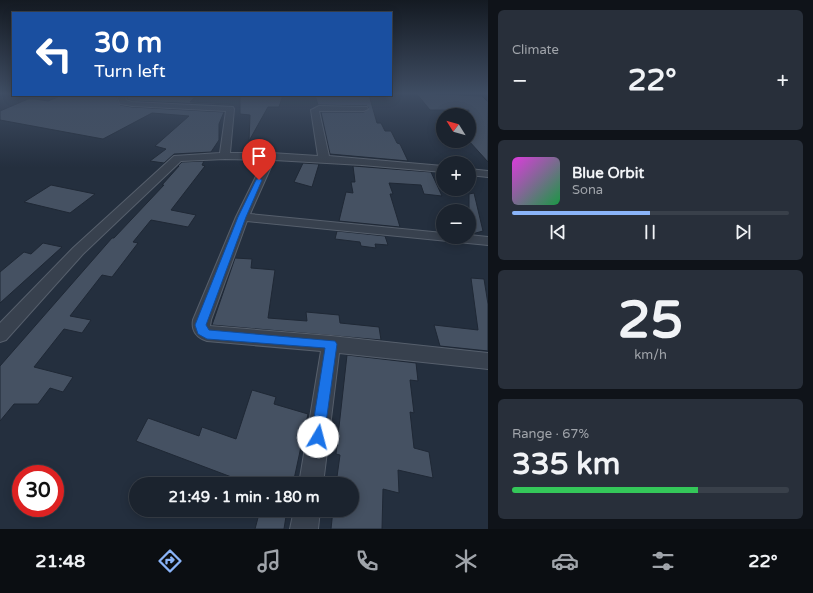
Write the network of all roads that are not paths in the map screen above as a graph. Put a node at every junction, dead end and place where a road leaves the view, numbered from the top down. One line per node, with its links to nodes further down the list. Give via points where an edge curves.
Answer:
1 (229, 118): 3 (street)
2 (316, 118): 5 (street)
3 (225, 156): 4 (street); 13 (street, via 178,158 78,251)
4 (270, 156): 5 (street); 9 (street)
5 (324, 160): 6 (street)
6 (436, 168)
7 (476, 173): 8 (street)
8 (488, 174)
9 (242, 217): 10 (street); 14 (street, via 202,320 202,331 207,334)
10 (436, 236)
11 (476, 240): 12 (street)
12 (488, 241)
13 (0, 335)
14 (331, 344): 15 (street); 16 (street)
15 (488, 362)
16 (311, 477)
17 (306, 517): 18 (street)
18 (304, 529)

